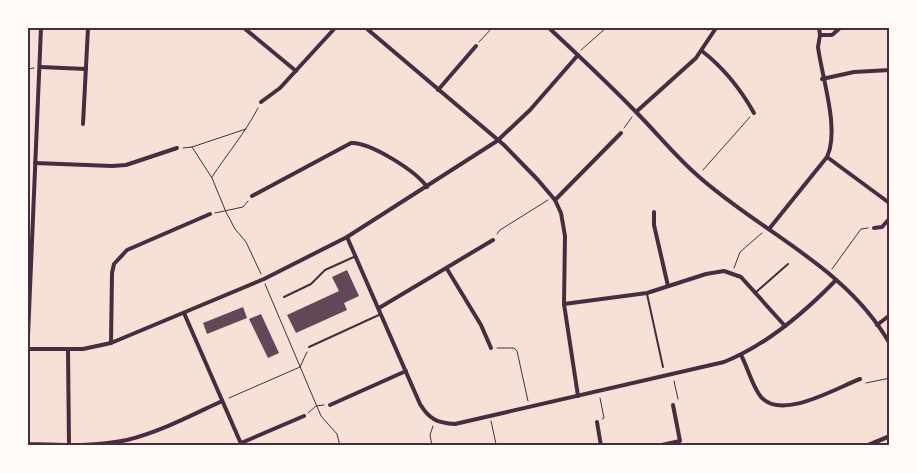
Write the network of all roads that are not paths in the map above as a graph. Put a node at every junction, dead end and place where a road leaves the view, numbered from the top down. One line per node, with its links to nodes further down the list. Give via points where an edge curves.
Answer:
1 (41, 28): 14 (street)
2 (88, 28): 15 (street)
3 (244, 28): 17 (street)
4 (335, 28): 17 (street)
5 (366, 28): 19 (street)
6 (549, 28): 13 (street)
7 (716, 28): 12 (street)
8 (819, 28): 10 (street)
9 (840, 28): 10 (street, via 832,35)
10 (820, 35): 18 (street, via 818,47)
11 (476, 46): 19 (street)
12 (702, 51): 21 (street); 22 (street, via 726,71)
13 (578, 54): 21 (street); 25 (street, via 525,116)
14 (40, 67): 15 (street); 28 (street)
15 (86, 69): 23 (street)
16 (890, 70): 18 (street, via 854,72)
17 (296, 71): 20 (street)
18 (822, 79): 27 (street, via 833,126 832,147)
19 (438, 90): 25 (street)
20 (261, 102)
21 (636, 112): 37 (street, via 697,176)
22 (754, 113)
23 (83, 124)
24 (620, 132): 31 (street)
25 (497, 141): 29 (street); 31 (street)
26 (177, 148): 28 (street, via 126,165)
27 (827, 157): 32 (street); 37 (street)
28 (35, 163): 55 (street)
29 (427, 187): 30 (street, via 410,172 366,145 351,143); 38 (street)
30 (252, 196)
31 (554, 199): 48 (street, via 561,213 565,236)
32 (890, 206)
33 (654, 212): 44 (street)
34 (210, 214): 56 (street, via 120,256 112,273)
35 (890, 218): 36 (street, via 882,227)
36 (874, 228)
37 (769, 229): 43 (street)
38 (347, 237): 40 (street); 50 (street, via 264,280)
39 (493, 240): 42 (street)
40 (356, 256): 47 (lane, via 324,270 311,284); 49 (street)
41 (788, 264): 46 (lane)
42 (447, 269): 49 (street); 59 (street)
43 (836, 280): 53 (street); 54 (street)
44 (668, 286): 45 (street); 46 (street, via 716,272 733,273)
45 (647, 293): 48 (street); 63 (lane)
46 (755, 293): 54 (street)
47 (284, 297)
48 (564, 304): 66 (street)
49 (379, 308): 51 (street)
50 (184, 313): 56 (street); 67 (street)
51 (381, 314): 58 (lane); 64 (street)
52 (890, 315): 53 (street)
53 (877, 325): 57 (street)
54 (785, 326): 62 (street)
55 (28, 336)
56 (111, 343): 61 (street)
57 (890, 344)
58 (309, 347)
59 (491, 348)
60 (28, 349): 61 (street)
61 (68, 350): 75 (street)
62 (741, 355): 65 (street, via 758,393 776,405 828,394); 66 (street, via 706,368)
63 (664, 367)
64 (406, 371): 66 (street, via 420,404 434,421 455,424); 68 (street)
65 (860, 379)
66 (578, 396)
67 (222, 401): 74 (street); 75 (street, via 146,434 108,443)
68 (330, 405)
69 (673, 405): 77 (street, via 680,440)
70 (304, 416): 74 (street)
71 (597, 422): 76 (street)
72 (890, 436): 78 (street)
73 (28, 444): 75 (street)
74 (242, 444)
75 (69, 445)
76 (601, 446)
77 (657, 446)
78 (866, 446)

